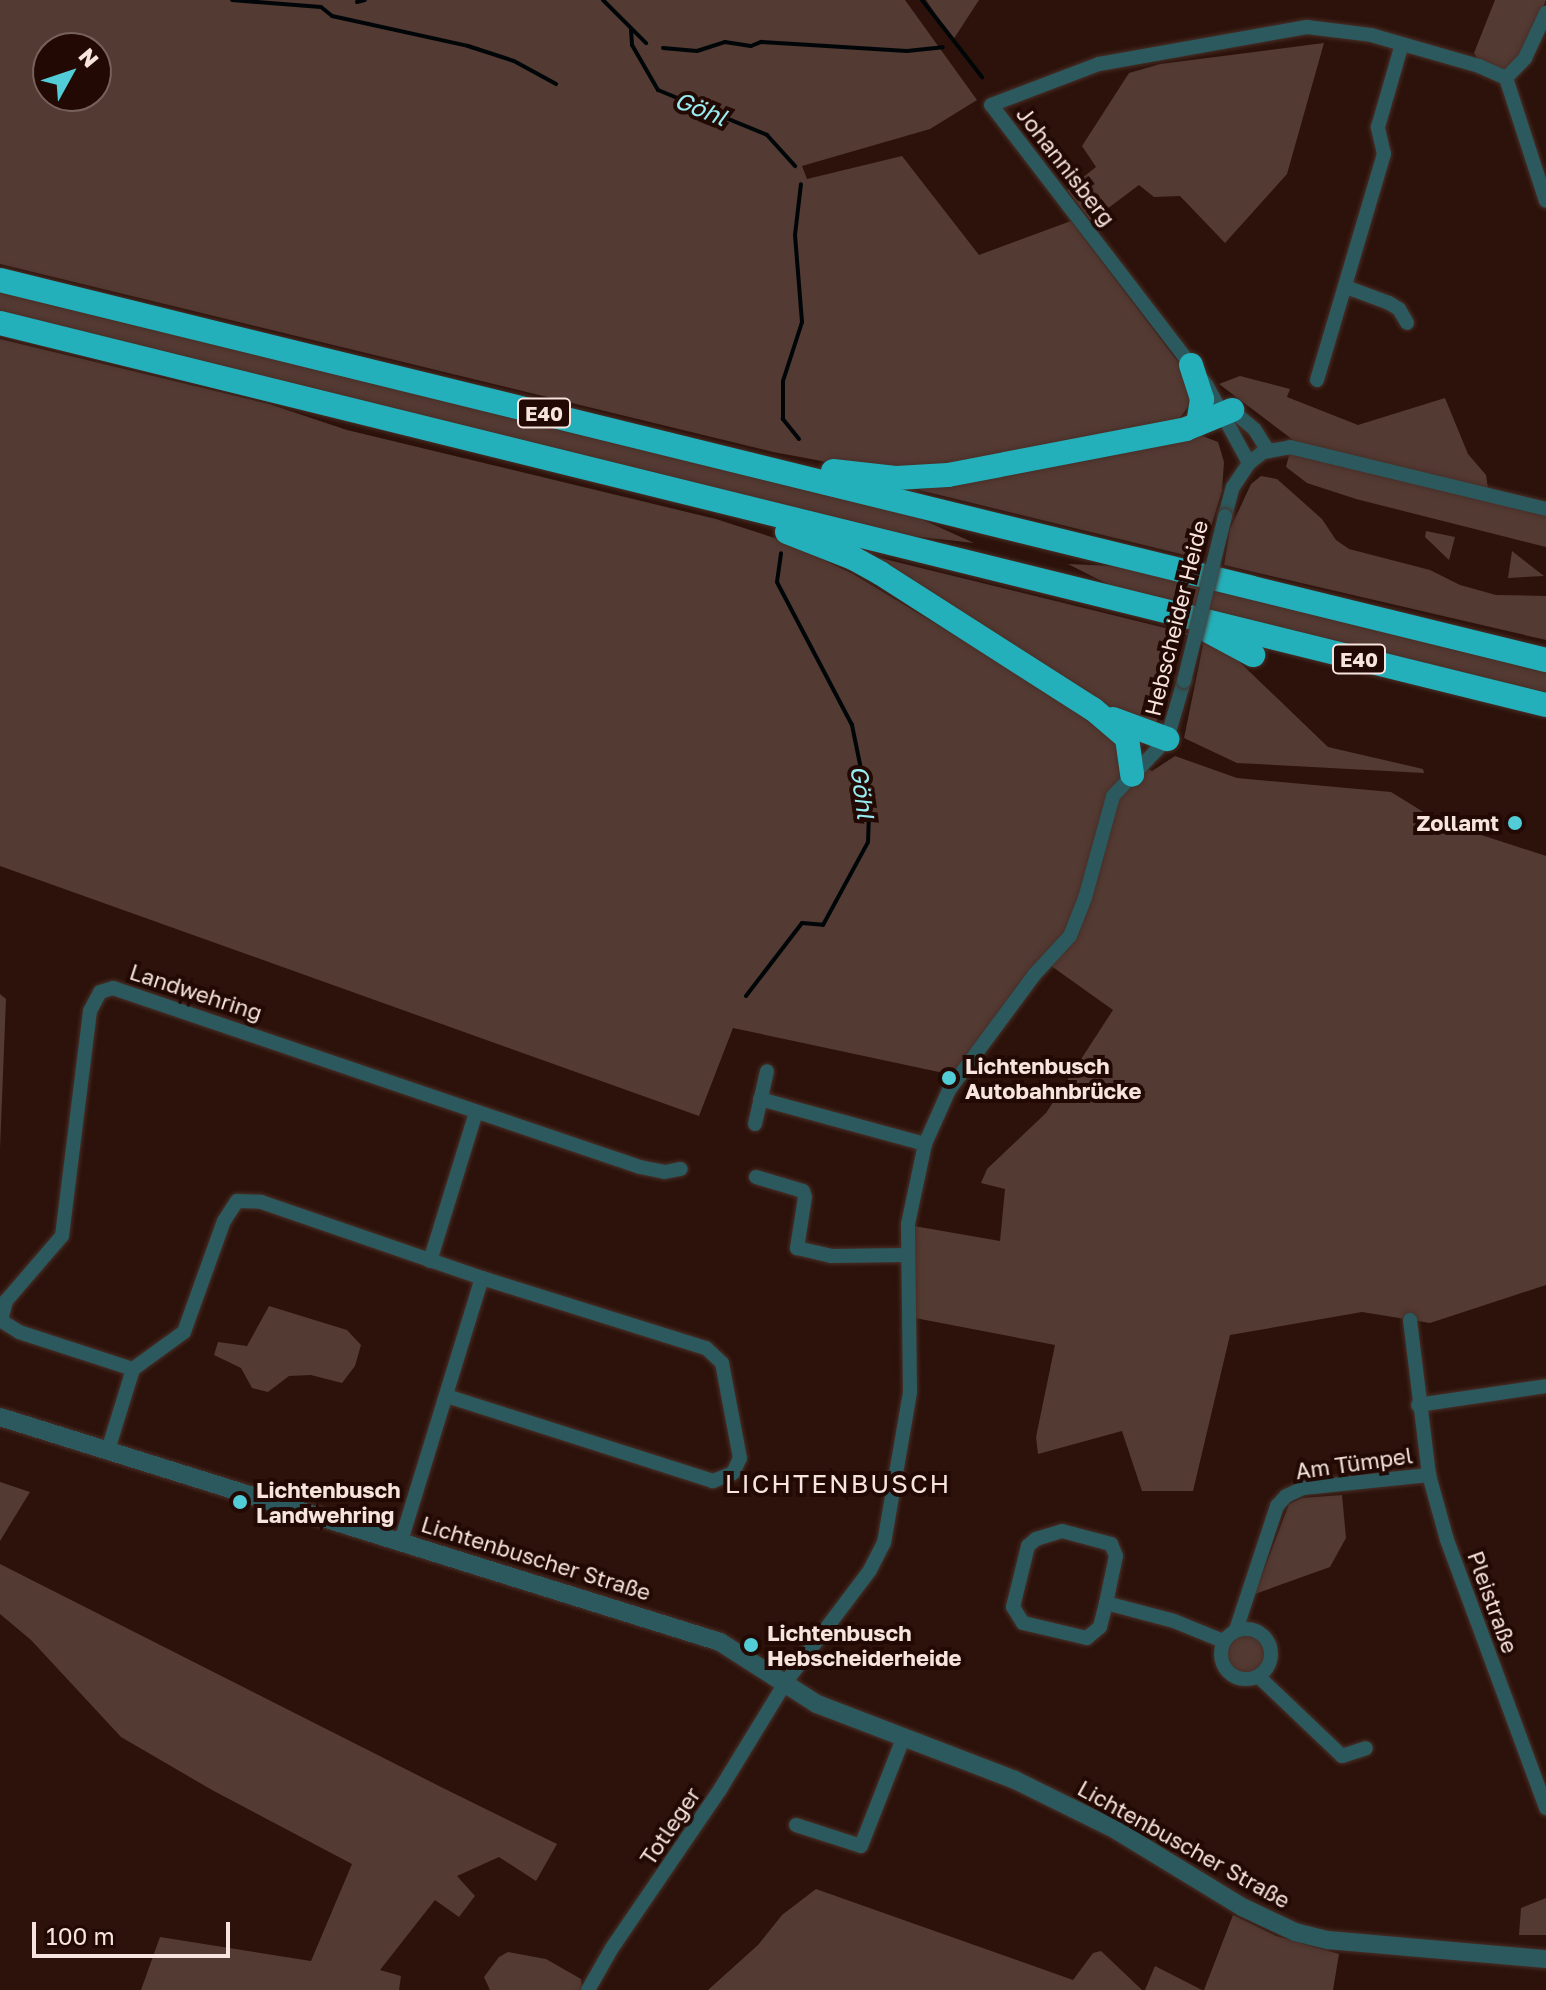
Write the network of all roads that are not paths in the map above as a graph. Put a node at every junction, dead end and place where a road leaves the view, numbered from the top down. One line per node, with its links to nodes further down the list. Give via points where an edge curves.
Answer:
1 (1546, 13): 3 (street, via 1525,58)
2 (1402, 44): 3 (street, Johannisberg); 6 (street, via 1378,127 1384,154); 9 (street, Johannisberg, via 1337,29 1293,29 1099,64 991,105)
3 (1506, 78): 4 (street)
4 (1546, 201)
5 (0, 280): 15 (highway, E40)
6 (1346, 287): 8 (street, via 1389,303); 10 (street)
7 (0, 323): 16 (highway, E40)
8 (1407, 323)
9 (1191, 365): 11 (street, Johannisberg); 12 (highway, via 1202,399)
10 (1317, 380)
11 (1223, 407): 12 (highway); 13 (street, Johannisberg, via 1255,430); 14 (street, Johannisberg)
12 (1198, 424): 15 (highway, via 948,475)
13 (1268, 451): 14 (street); 17 (street, via 1301,448)
14 (1249, 463): 23 (street, Hebscheider Heide, bridge, via 1233,487)
15 (795, 475): 20 (highway, E40)
16 (735, 505): 18 (highway, E40); 22 (highway, via 772,527 853,558)
17 (1546, 509)
18 (1176, 614): 19 (highway); 21 (highway, E40)
19 (1253, 655)
20 (1546, 660)
21 (1546, 705)
22 (1093, 709): 23 (highway); 24 (highway, via 1127,738)
23 (1167, 739): 24 (street, Hebscheider Heide)
24 (1132, 775): 29 (street, Hebscheider Heide, via 1109,804 1070,936 1034,975 954,1083)
25 (767, 1071): 26 (street)
26 (760, 1099): 28 (street); 29 (street)
27 (476, 1112): 30 (street, Landwehring, via 640,1167); 33 (street); 35 (street, Landwehring, via 125,989 100,992 90,1011 62,1236 6,1301)
28 (755, 1124)
29 (925, 1144): 32 (street, Hebscheider Heide, via 910,1206)
30 (681, 1169)
31 (756, 1177): 32 (street, via 803,1191 797,1248 831,1256)
32 (907, 1255): 49 (street, Hebscheider Heide, via 910,1392 889,1526 870,1570)
33 (430, 1261): 34 (street); 37 (street, via 261,1202 237,1201 224,1221 184,1332)
34 (482, 1278): 39 (street); 39 (street, via 716,1354 740,1458 733,1473 713,1481)
35 (0, 1320): 37 (street, Landwehring, via 19,1332)
36 (1410, 1320): 40 (street, Pleistraße)
37 (133, 1369): 42 (street)
38 (1546, 1386): 40 (street)
39 (446, 1396): 44 (street)
40 (1418, 1405): 43 (street, Pleistraße)
41 (0, 1417): 42 (street, Lichtenbuscher Straße)
42 (108, 1450): 44 (street, Lichtenbuscher Straße)
43 (1429, 1475): 46 (street, Am Tümpel, via 1303,1488 1286,1496 1277,1506); 52 (street, Pleistraße, via 1447,1540)
44 (401, 1541): 49 (street, Lichtenbuscher Straße, via 707,1637)
45 (1106, 1603): 45 (street, via 1116,1556 1111,1544 1062,1531 1028,1546 1013,1607 1023,1623 1087,1638 1100,1627); 47 (street)
46 (1236, 1630): 47 (street); 48 (street, via 1253,1629 1267,1639 1271,1655)
47 (1223, 1641): 48 (street, via 1220,1657 1228,1672 1242,1679)
48 (1258, 1676): 51 (street, via 1342,1756)
49 (785, 1683): 50 (street, Lichtenbuscher Straße, via 817,1704); 55 (street, Totleger)
50 (903, 1739): 53 (street, via 861,1846); 54 (street, Lichtenbuscher Straße, via 1015,1780 1071,1807 1295,1932 1328,1940)
51 (1366, 1748)
52 (1546, 1808)
53 (796, 1825)
54 (1546, 1959)
55 (588, 1990)

